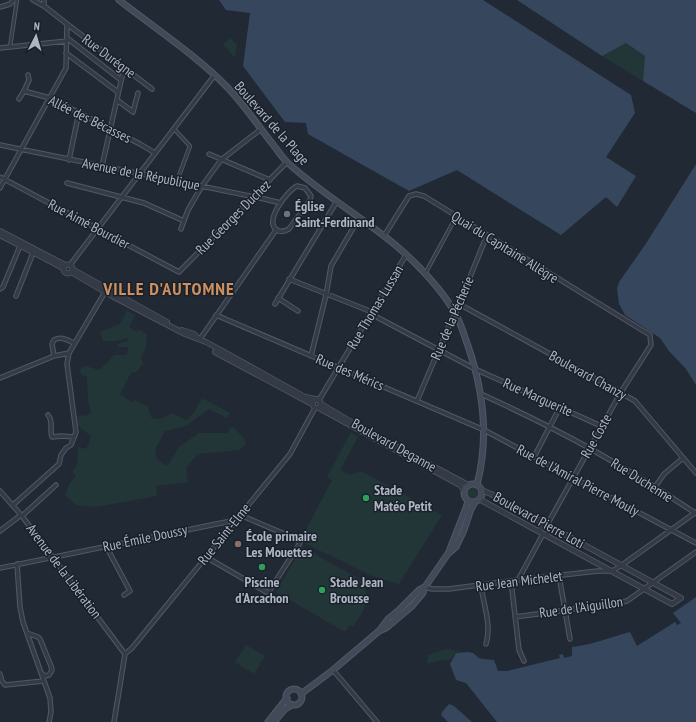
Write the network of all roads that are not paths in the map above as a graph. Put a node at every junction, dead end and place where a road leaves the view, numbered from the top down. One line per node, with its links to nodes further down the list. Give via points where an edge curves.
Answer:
1 (14, 0): 7 (street)
2 (17, 0): 10 (street)
3 (33, 0): 6 (street, Rue Durégne)
4 (44, 0): 6 (street)
5 (119, 0): 15 (main road, Boulevard de la Plage)
6 (44, 6): 8 (street, Rue Durégne)
7 (0, 7)
8 (67, 24): 9 (street); 13 (street, Rue Durégne)
9 (67, 40): 10 (street); 12 (street); 16 (street)
10 (10, 47): 11 (street)
11 (0, 48)
12 (66, 53): 19 (street); 22 (street, via 66,68)
13 (124, 68): 16 (street); 17 (street, Rue Durégne)
14 (28, 75): 18 (street, via 29,80)
15 (214, 76): 26 (street); 27 (main road, Boulevard de la Plage, via 229,89)
16 (121, 80): 19 (street)
17 (152, 89)
18 (24, 90): 21 (street); 22 (street, Allée des Bécasses)
19 (118, 92): 23 (street)
20 (138, 93): 23 (street, via 133,112)
21 (20, 98)
22 (50, 98): 24 (street, Allée des Bécasses); 29 (street)
23 (117, 100): 25 (street)
24 (79, 112): 25 (street, Allée des Bécasses); 32 (street)
25 (110, 129): 30 (street, Allée des Bécasses); 35 (street)
26 (174, 129): 30 (street); 40 (street, via 190,146)
27 (261, 129): 33 (street); 34 (main road, Boulevard de la Plage)
28 (0, 145): 29 (street, Avenue de la République)
29 (21, 149): 32 (street, Avenue de la République); 38 (street)
30 (155, 153): 36 (street)
31 (209, 154): 33 (street)
32 (69, 160): 35 (street, Avenue de la République)
33 (221, 160): 39 (street); 43 (street)
34 (287, 162): 39 (street, Rue Georges Duchez); 41 (main road, Boulevard de la Plage)
35 (102, 166): 36 (street, Avenue de la République)
36 (140, 174): 40 (street, Avenue de la République); 47 (street)
37 (0, 177): 38 (street, Rue Aimé Bourdier)
38 (5, 179): 44 (street); 53 (street, Rue Aimé Bourdier)
39 (270, 180): 46 (street, Rue Georges Duchez)
40 (177, 181): 43 (street, Avenue de la République)
41 (309, 181): 45 (street); 48 (main road, Boulevard de la Plage)
42 (67, 183): 47 (street)
43 (202, 186): 46 (street, Avenue de la République); 52 (street)
44 (0, 188)
45 (304, 188): 49 (street, via 296,186 291,189); 55 (street, via 311,196 310,200 289,229)
46 (254, 196): 49 (street, Avenue de la République); 64 (street, Rue Georges Duchez)
47 (122, 197): 52 (street, via 144,203); 53 (street)
48 (337, 201): 51 (main road, Boulevard de la Plage); 66 (street)
49 (281, 203): 55 (street, via 272,220)
50 (456, 216): 58 (street, Quai du Capitaine Allègre); 59 (street, Quai du Capitaine Allègre, via 424,196 416,194 409,196); 65 (street)
51 (359, 218): 59 (main road, Boulevard de la Plage); 69 (street, via 331,266)
52 (184, 221): 54 (street)
53 (98, 229): 63 (street); 64 (street, Rue Aimé Bourdier)
54 (181, 229)
55 (276, 230): 78 (street)
56 (0, 231): 63 (street, Boulevard Deganne)
57 (0, 235): 60 (street, Boulevard Deganne)
58 (487, 235): 73 (street, Rue de la Pécherie); 74 (street, Quai du Capitaine Allègre)
59 (384, 236): 62 (main road, Boulevard de la Plage)
60 (20, 246): 61 (street, Boulevard Deganne); 67 (street)
61 (33, 253): 63 (street, Boulevard Deganne); 70 (street)
62 (406, 255): 65 (main road, Boulevard de la Plage); 76 (street, Rue Thomas Lussan)
63 (68, 268): 68 (street, Boulevard Deganne); 79 (street, Boulevard Deganne)
64 (179, 272)
65 (425, 274): 77 (main road, Boulevard de la Plage)
66 (289, 279): 69 (street, Rue Marguerite); 71 (street)
67 (0, 289)
68 (105, 292): 79 (street, Boulevard Deganne, via 185,334); 80 (street)
69 (326, 294): 76 (street, Rue Marguerite); 84 (street)
70 (16, 296)
71 (278, 298): 72 (street); 75 (street)
72 (274, 304)
73 (459, 304): 77 (street, Rue de la Pécherie); 88 (street, Boulevard Chanzy)
74 (600, 305): 88 (street, Rue Coste, via 650,335 651,344)
75 (298, 311)
76 (371, 313): 81 (street, Rue Marguerite); 85 (street, Rue Thomas Lussan)
77 (455, 314): 81 (street, Rue de la Pécherie); 86 (main road, Boulevard de la Plage)
78 (216, 315): 79 (street); 84 (street, Rue des Mérics)
79 (200, 339): 91 (street, Boulevard Deganne, via 207,347)
80 (74, 343): 82 (street); 83 (street, via 62,338 54,340)
81 (439, 350): 86 (street, Rue Marguerite); 90 (street, Rue de la Pécherie)
82 (69, 353): 83 (street); 97 (street, via 67,364 76,430)
83 (54, 356): 87 (street)
84 (311, 356): 85 (street, Rue des Mérics)
85 (338, 368): 90 (street, Rue des Mérics); 91 (street, Rue Thomas Lussan)
86 (475, 369): 89 (main road, Boulevard de la Plage); 92 (street, Rue Marguerite)
87 (0, 378)
88 (621, 392): 94 (street, Rue Coste); 100 (street, Boulevard Chanzy, via 635,401)
89 (481, 394): 95 (street, Rue Duchenne); 96 (main road, Boulevard de la Plage)
90 (417, 401): 96 (street, Rue des Mérics)
91 (317, 404): 104 (street, Boulevard Deganne); 107 (street, Boulevard Deganne); 115 (street, Rue Saint-Elme, via 290,454)
92 (560, 407): 94 (street, Rue Marguerite); 95 (street)
93 (48, 415): 97 (street, via 52,422 52,437)
94 (601, 426): 98 (street, Rue Coste)
95 (550, 427): 98 (street, Rue Duchenne); 99 (street)
96 (484, 430): 99 (street, Rue de l'Amiral Pierre Mouly); 105 (main road, Boulevard de la Plage, via 484,450)
97 (74, 438): 112 (street, via 61,455 59,464)
98 (590, 448): 102 (street, Rue Coste); 106 (street, Rue Duchenne)
99 (534, 457): 102 (street, Rue de l'Amiral Pierre Mouly)
100 (683, 458): 101 (street, Boulevard Chanzy); 106 (street, via 664,474)
101 (696, 473)
102 (573, 478): 117 (street, Rue Coste); 118 (street, Rue de l'Amiral Pierre Mouly)
103 (56, 485): 114 (street)
104 (468, 485): 105 (main road); 107 (main road)
105 (477, 485): 108 (main road)
106 (655, 487): 113 (street, Rue Duchenne)
107 (464, 490): 111 (main road)
108 (482, 490): 110 (main road); 117 (street, Boulevard Pierre Loti)
109 (0, 491): 112 (street, Avenue de la Libération)
110 (477, 500): 111 (main road); 120 (street, Boulevard Pierre Loti); 125 (main road, via 456,547)
111 (468, 501): 125 (main road)
112 (13, 505): 114 (street, Avenue de la Libération)
113 (696, 513): 118 (street)
114 (22, 515): 119 (street); 126 (street, Avenue de la Libération)
115 (240, 515): 116 (street, Rue Saint-Elme); 127 (street, via 300,543 268,593)
116 (236, 520): 122 (street, Rue Émile Doussy); 127 (street, Rue Saint-Elme)
117 (547, 526): 120 (street, via 549,532); 120 (street, via 541,527); 123 (street, Boulevard Pierre Loti)
118 (672, 530): 121 (street, Rue de l'Amiral Pierre Mouly); 130 (street)
119 (0, 531)
120 (543, 534): 128 (street, Boulevard Pierre Loti); 134 (street)
121 (696, 543)
122 (106, 546): 126 (street, Rue Émile Doussy); 140 (street, via 130,591)
123 (597, 552): 128 (street, Boulevard Pierre Loti); 130 (street, Boulevard Pierre Loti)
124 (696, 552): 136 (street)
125 (447, 555): 138 (main road)
126 (53, 557): 129 (street, Rue Émile Doussy); 146 (street, Avenue de la Libération)
127 (206, 557): 146 (street, Rue Saint-Elme)
128 (592, 560): 132 (street, Boulevard Pierre Loti)
129 (17, 564): 131 (street, Rue Émile Doussy); 143 (street, via 20,608)
130 (622, 565): 132 (street); 136 (street, Boulevard Pierre Loti)
131 (0, 568)
132 (612, 571): 133 (street, Rue Jean Michelet); 139 (street, Boulevard Pierre Loti)
133 (559, 576): 134 (street, Rue Jean Michelet); 141 (street)
134 (518, 580): 135 (street, Rue Jean Michelet)
135 (511, 581): 137 (street, Rue Jean Michelet); 142 (street)
136 (654, 583): 139 (street); 139 (street, Boulevard Pierre Loti, via 681,598 672,604)
137 (481, 585): 138 (street, Rue Jean Michelet, via 449,589); 145 (street, via 488,636)
138 (425, 587): 148 (main road)
139 (644, 590): 141 (street, Rue de l'Aiguillon, via 627,601)
140 (124, 595)
141 (565, 610): 142 (street, Rue de l'Aiguillon); 144 (street)
142 (515, 617): 147 (street, via 519,650)
143 (27, 633): 149 (street); 149 (street, via 40,639 51,666 52,670 48,675 45,676)
144 (570, 639)
145 (486, 644)
146 (125, 654): 156 (street)
147 (524, 661)
148 (333, 670): 152 (main road); 159 (street)
149 (41, 672): 151 (street)
150 (0, 674): 151 (street, via 5,685)
151 (44, 681): 155 (street, via 51,706)
152 (301, 694): 153 (main road, via 292,690); 154 (main road, via 302,700)
153 (287, 698): 154 (main road); 157 (main road)
154 (292, 704): 158 (main road)
155 (49, 722)
156 (114, 722)
157 (268, 722)
158 (274, 722)
159 (377, 722)

